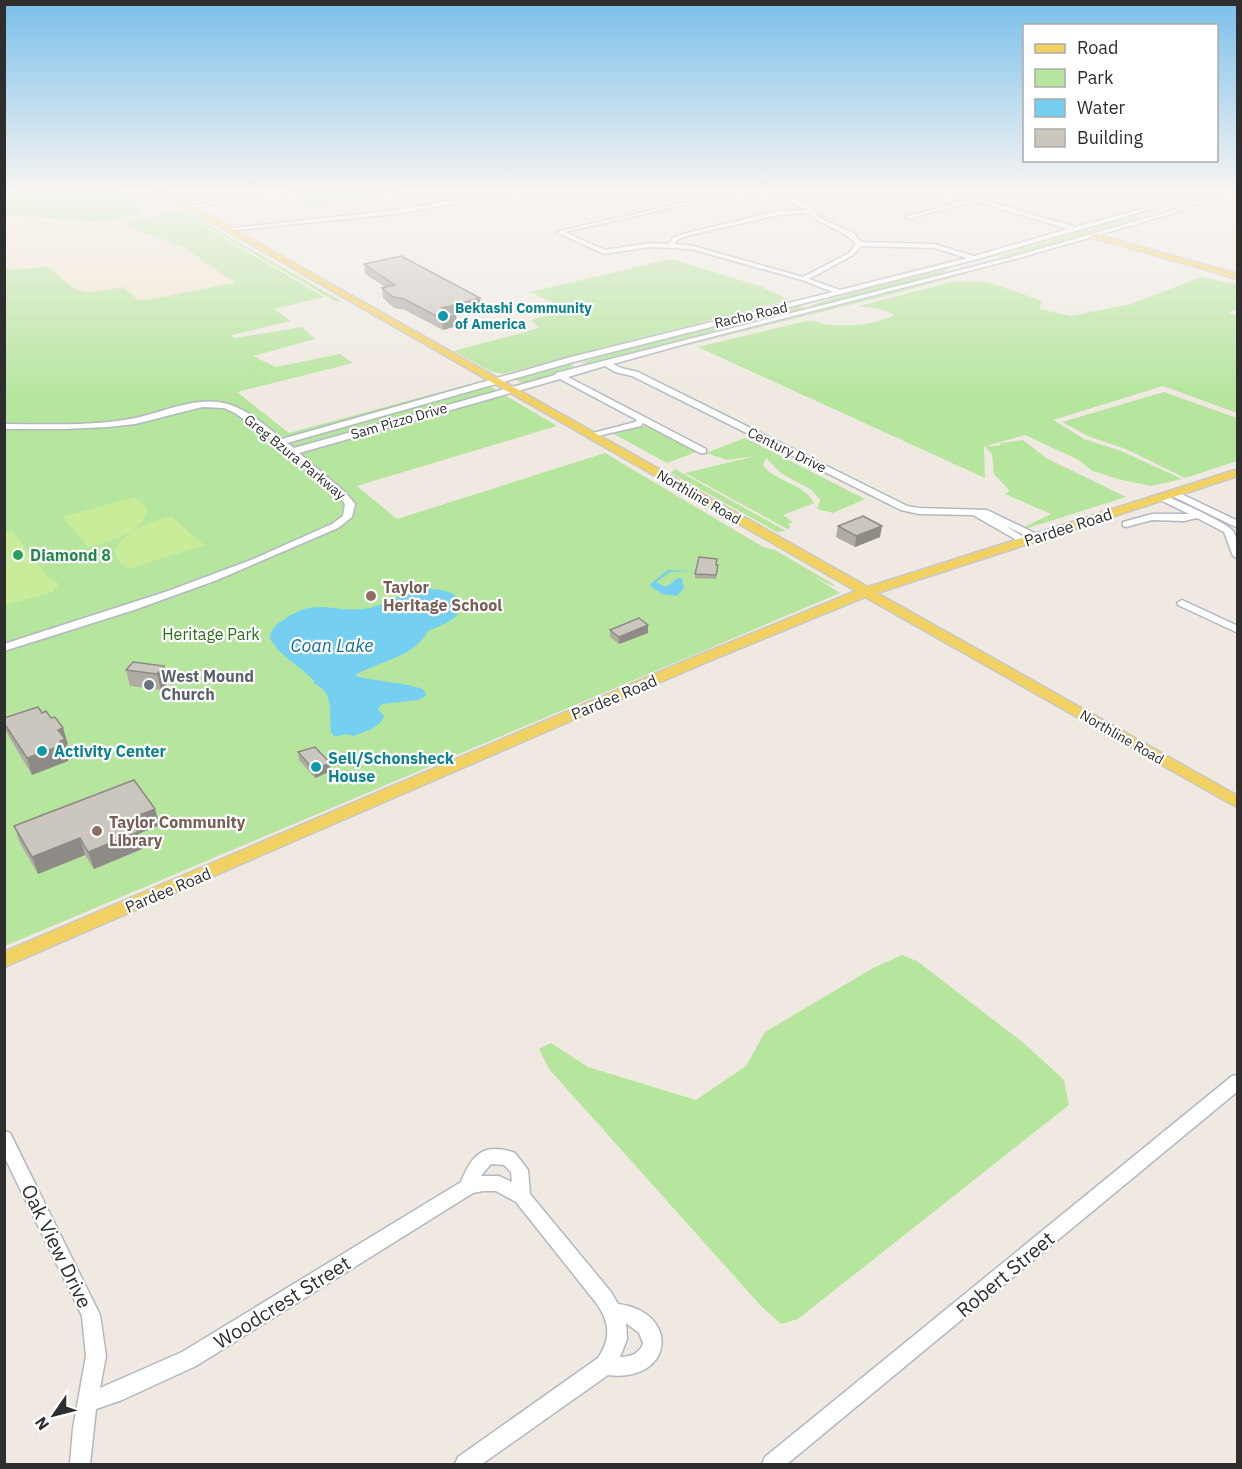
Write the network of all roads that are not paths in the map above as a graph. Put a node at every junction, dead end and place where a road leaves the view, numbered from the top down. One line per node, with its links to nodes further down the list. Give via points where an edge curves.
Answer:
1 (280, 260): 20 (main road, Northline Road)
2 (735, 260): 9 (street)
3 (841, 260): 9 (street)
4 (971, 260): 7 (street, Racho Road)
5 (1007, 260): 10 (street, Racho Road)
6 (1178, 260): 8 (main road)
7 (938, 268): 10 (street, via 952,271); 11 (street, Racho Road)
8 (1238, 277)
9 (804, 279): 12 (street)
10 (906, 287): 13 (street, Racho Road)
11 (856, 289): 12 (street, Racho Road); 13 (street, via 805,304)
12 (842, 293): 14 (street, Racho Road)
13 (817, 309): 15 (street, Racho Road)
14 (736, 318): 15 (street, via 749,323); 16 (street, Racho Road)
15 (698, 338): 17 (street, Racho Road)
16 (639, 342): 18 (street, via 574,364); 20 (street, Racho Road)
17 (606, 363): 18 (street, Racho Road); 37 (street, Century Drive, via 904,508 975,512)
18 (585, 368): 19 (street, Racho Road)
19 (559, 375): 21 (street, Racho Road); 24 (street)
20 (493, 381): 21 (main road, Northline Road); 22 (street, Sam Pizzo Drive)
21 (508, 389): 23 (street, Sam Pizzo Drive); 26 (main road, Northline Road)
22 (422, 401): 23 (street); 27 (street, Sam Pizzo Drive)
23 (436, 410): 29 (street, Sam Pizzo Drive)
24 (642, 419): 26 (street, via 638,424); 28 (street)
25 (4, 426): 27 (street, Greg Bzura Parkway, via 110,425 209,405 238,411)
26 (592, 436): 39 (main road, Northline Road)
27 (279, 442): 29 (street, Greg Bzura Parkway)
28 (702, 451)
29 (291, 452): 42 (street, Greg Bzura Parkway, via 347,499 349,513 342,521 249,564 137,606)
30 (1238, 472): 31 (main road, Pardee Road)
31 (1167, 495): 32 (street); 33 (street); 37 (main road, Pardee Road)
32 (1211, 512): 33 (street); 35 (street)
33 (1200, 516): 34 (street, via 1152,517); 36 (street)
34 (1126, 524)
35 (1238, 525)
36 (1234, 536): 38 (street)
37 (1030, 539): 39 (main road, Pardee Road)
38 (1238, 556)
39 (866, 592): 43 (main road, Northline Road); 44 (main road, Pardee Road)
40 (1182, 603): 41 (street)
41 (1238, 630)
42 (4, 648)
43 (1238, 803)
44 (4, 960)
45 (1238, 1081): 54 (street, Robert Street)
46 (4, 1137): 51 (street, Oak View Drive, via 91,1315 96,1356)
47 (468, 1187): 48 (street, Woodcrest Street, via 483,1183 499,1185); 48 (street, Woodcrest Street, via 475,1168 488,1156 510,1158 519,1170); 51 (street, Woodcrest Street, via 189,1359 115,1394)
48 (522, 1197): 49 (street, Woodcrest Street)
49 (615, 1314): 50 (street, via 620,1329); 50 (street, via 626,1313 641,1319 651,1332 653,1343 644,1360 634,1365)
50 (605, 1365): 53 (street)
51 (89, 1401): 52 (street, Oak View Drive)
52 (80, 1464)
53 (465, 1464)
54 (772, 1464)

